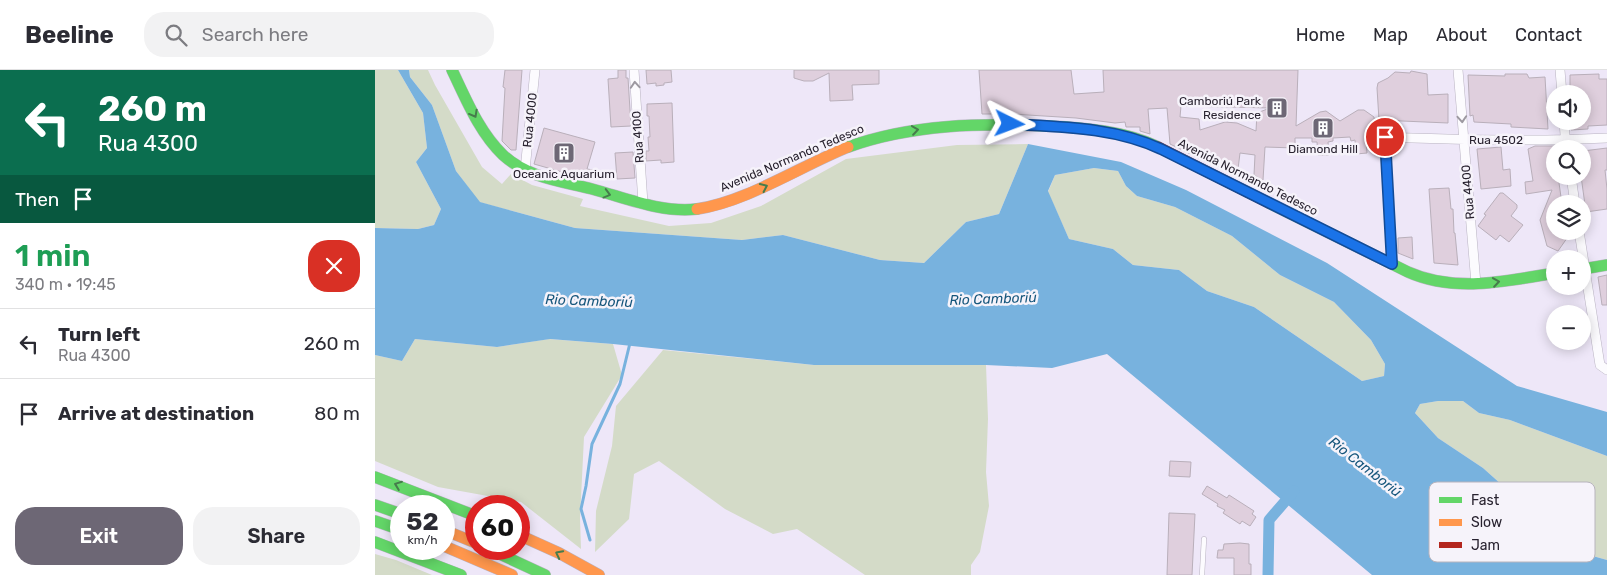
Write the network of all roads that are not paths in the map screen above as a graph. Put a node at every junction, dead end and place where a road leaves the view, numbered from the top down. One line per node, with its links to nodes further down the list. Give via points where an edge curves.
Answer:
1 (453, 70): 11 (main road, Avenida Normando Tedesco, one-way to 11, via 471,109 493,143 513,164)
2 (535, 70): 11 (street, Rua 4000)
3 (633, 70): 12 (street, Rua 4100, one-way to 3)
4 (1458, 70): 8 (street, Rua 4400, one-way to 8)
5 (1560, 70): 6 (street)
6 (1561, 85)
7 (1607, 138): 9 (street, Rua 4502)
8 (1463, 140): 10 (street, Rua 4502); 13 (street, Rua 4502, via 1385,137); 17 (street, Rua 4400)
9 (1591, 140)
10 (1546, 143)
11 (525, 170): 12 (main road, Avenida Normando Tedesco, one-way to 12)
12 (643, 203): 13 (main road, Avenida Normando Tedesco, one-way to 13, via 688,210 710,206 750,193 850,146 901,132 966,124 1077,128 1124,135 1151,144)
13 (1392, 264): 17 (main road, Avenida Normando Tedesco, via 1431,280)
14 (1607, 265): 15 (main road)
15 (1591, 268)
16 (1546, 274): 17 (main road, Avenida Normando Tedesco, one-way to 16)
17 (1476, 284)
18 (1588, 295): 19 (street, via 1600,365)
19 (1607, 370)
20 (375, 477): 23 (main road, one-way to 20)
21 (375, 505): 22 (main road)
22 (390, 510)
23 (465, 512)
24 (375, 521): 25 (main road)
25 (390, 526)
26 (530, 540): 34 (main road, one-way to 26)
27 (1204, 540): 35 (lane)
28 (375, 542): 31 (main road)
29 (455, 551): 32 (main road)
30 (513, 560): 33 (main road)
31 (461, 575)
32 (512, 575)
33 (545, 575)
34 (599, 575)
35 (1202, 575)

